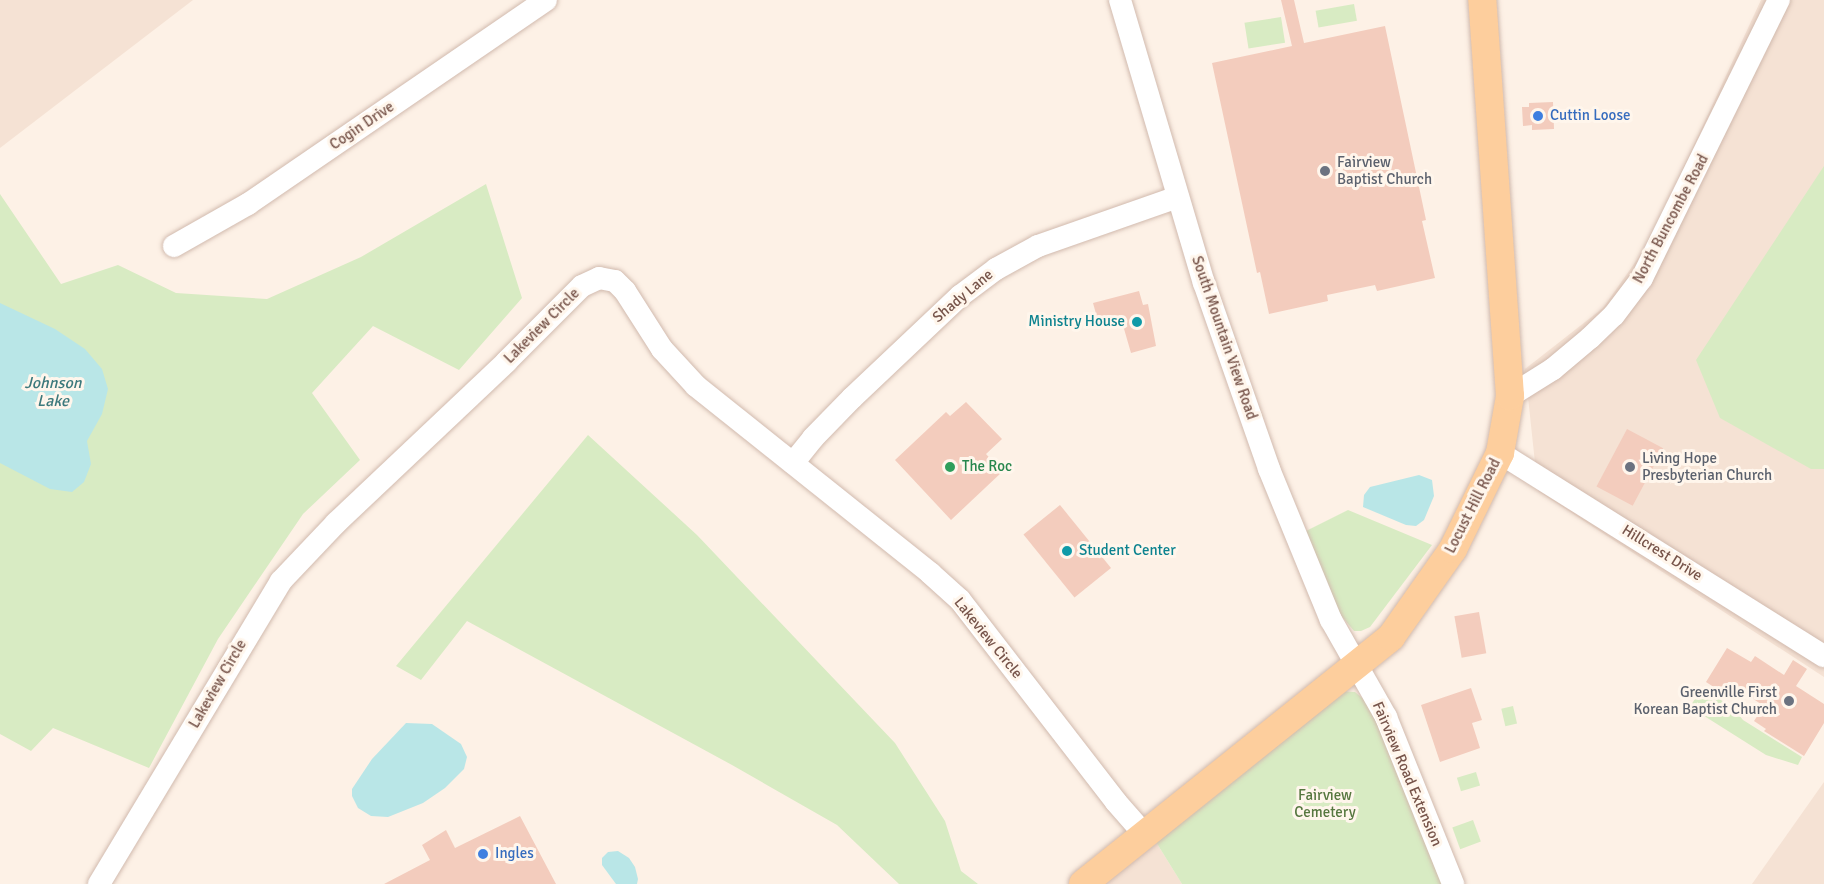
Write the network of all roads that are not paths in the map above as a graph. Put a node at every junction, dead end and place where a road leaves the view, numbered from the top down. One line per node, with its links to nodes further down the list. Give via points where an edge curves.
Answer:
1 (546, 0): 6 (street, Cogin Drive, via 248,204)
2 (1120, 0): 5 (street, South Mountain View Road)
3 (1482, 0): 7 (main road, Locust Hill Road)
4 (1779, 0): 7 (street, North Buncombe Road, via 1642,278 1614,315 1590,338 1553,369)
5 (1178, 197): 9 (street, Shady Lane, via 1038,246 996,269 960,296 860,390 813,438); 11 (street, South Mountain View Road, via 1269,469 1308,568)
6 (174, 246)
7 (1510, 396): 8 (main road, Locust Hill Road)
8 (1500, 453): 10 (street, Hillcrest Drive); 11 (main road, Locust Hill Road, via 1469,519 1428,586 1391,637)
9 (794, 464): 12 (street, Lakeview Circle, via 960,600); 13 (street, Lakeview Circle, via 681,372 615,281 599,278 587,282 336,523 281,581)
10 (1824, 656)
11 (1356, 666): 12 (main road, Locust Hill Road); 15 (street, Fairview Road Extension, via 1386,717)
12 (1144, 834): 14 (main road, Locust Hill Road)
13 (99, 884)
14 (1083, 884)
15 (1453, 884)

